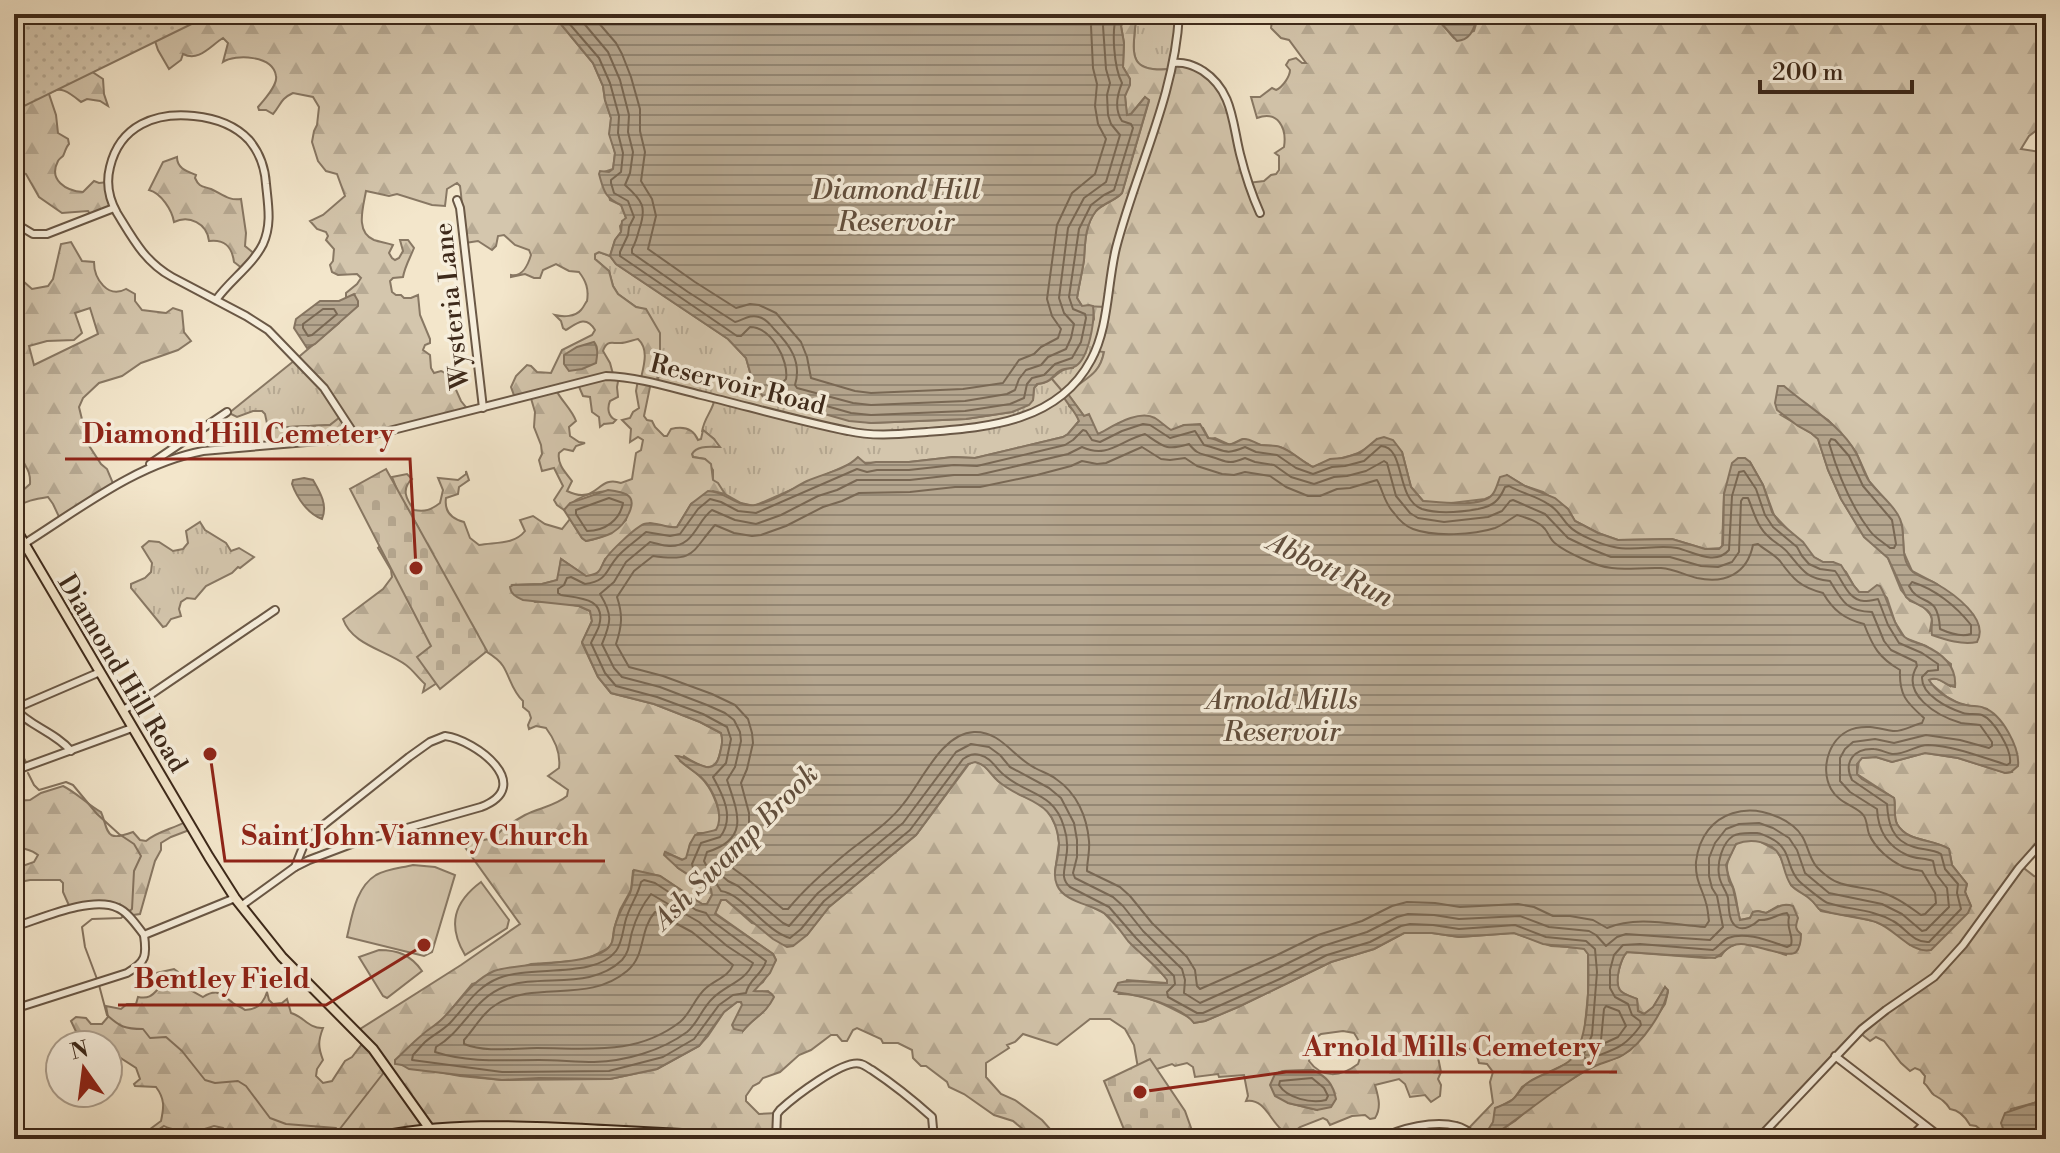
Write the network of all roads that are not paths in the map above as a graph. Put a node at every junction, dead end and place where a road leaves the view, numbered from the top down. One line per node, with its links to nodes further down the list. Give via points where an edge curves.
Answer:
1 (1179, 14): 2 (street, Reservoir Road)
2 (1173, 63): 5 (street, via 1194,65 1224,92); 8 (street, Reservoir Road, via 1116,248 1100,338 1090,363 1061,397 1028,416 964,430 852,432 622,376)
3 (457, 200): 8 (street, Wysteria Lane)
4 (114, 208): 6 (street, via 47,234); 7 (street, via 152,264); 7 (street, via 108,182 111,163 118,146 138,126 165,115 184,115 219,121 243,134 263,165 268,228 254,258)
5 (1260, 213)
6 (23, 228)
7 (216, 300): 10 (street, via 274,336 324,388)
8 (483, 408): 10 (street, Reservoir Road)
9 (227, 412): 11 (street)
10 (356, 437): 11 (street, Reservoir Road, via 203,451)
11 (137, 473): 13 (street, Reservoir Road)
12 (14, 526): 13 (main road, Diamond Hill Road)
13 (24, 544): 15 (main road, Diamond Hill Road)
14 (275, 610): 17 (street)
15 (100, 672): 16 (street); 17 (main road, Diamond Hill Road)
16 (14, 709): 19 (street)
17 (123, 710): 18 (main road, Diamond Hill Road)
18 (132, 728): 19 (street); 23 (main road, Diamond Hill Road)
19 (71, 751): 20 (street)
20 (14, 771)
21 (2045, 839): 27 (street, via 1934,977 1862,1029)
22 (295, 867): 22 (street, via 354,843 492,803 503,791 503,775 466,742 437,738 306,841); 23 (street)
23 (238, 902): 25 (street); 29 (main road, Diamond Hill Road, via 282,957 367,1041)
24 (14, 927): 25 (street, via 95,904 116,907)
25 (144, 935): 26 (street, via 145,957 127,973)
26 (14, 1009)
27 (1835, 1056): 28 (street); 37 (street)
28 (1923, 1125): 38 (street); 39 (street)
29 (431, 1129): 30 (main road, via 518,1125); 32 (main road); 33 (main road, Diamond Hill Road)
30 (714, 1137): 34 (main road)
31 (1476, 1137): 36 (street, via 1462,1127 1443,1124 1403,1129)
32 (368, 1139)
33 (437, 1139)
34 (776, 1139): 35 (street, via 780,1110 853,1063 878,1074 932,1117)
35 (934, 1139)
36 (1381, 1139)
37 (1758, 1139)
38 (1909, 1139)
39 (1943, 1139)

